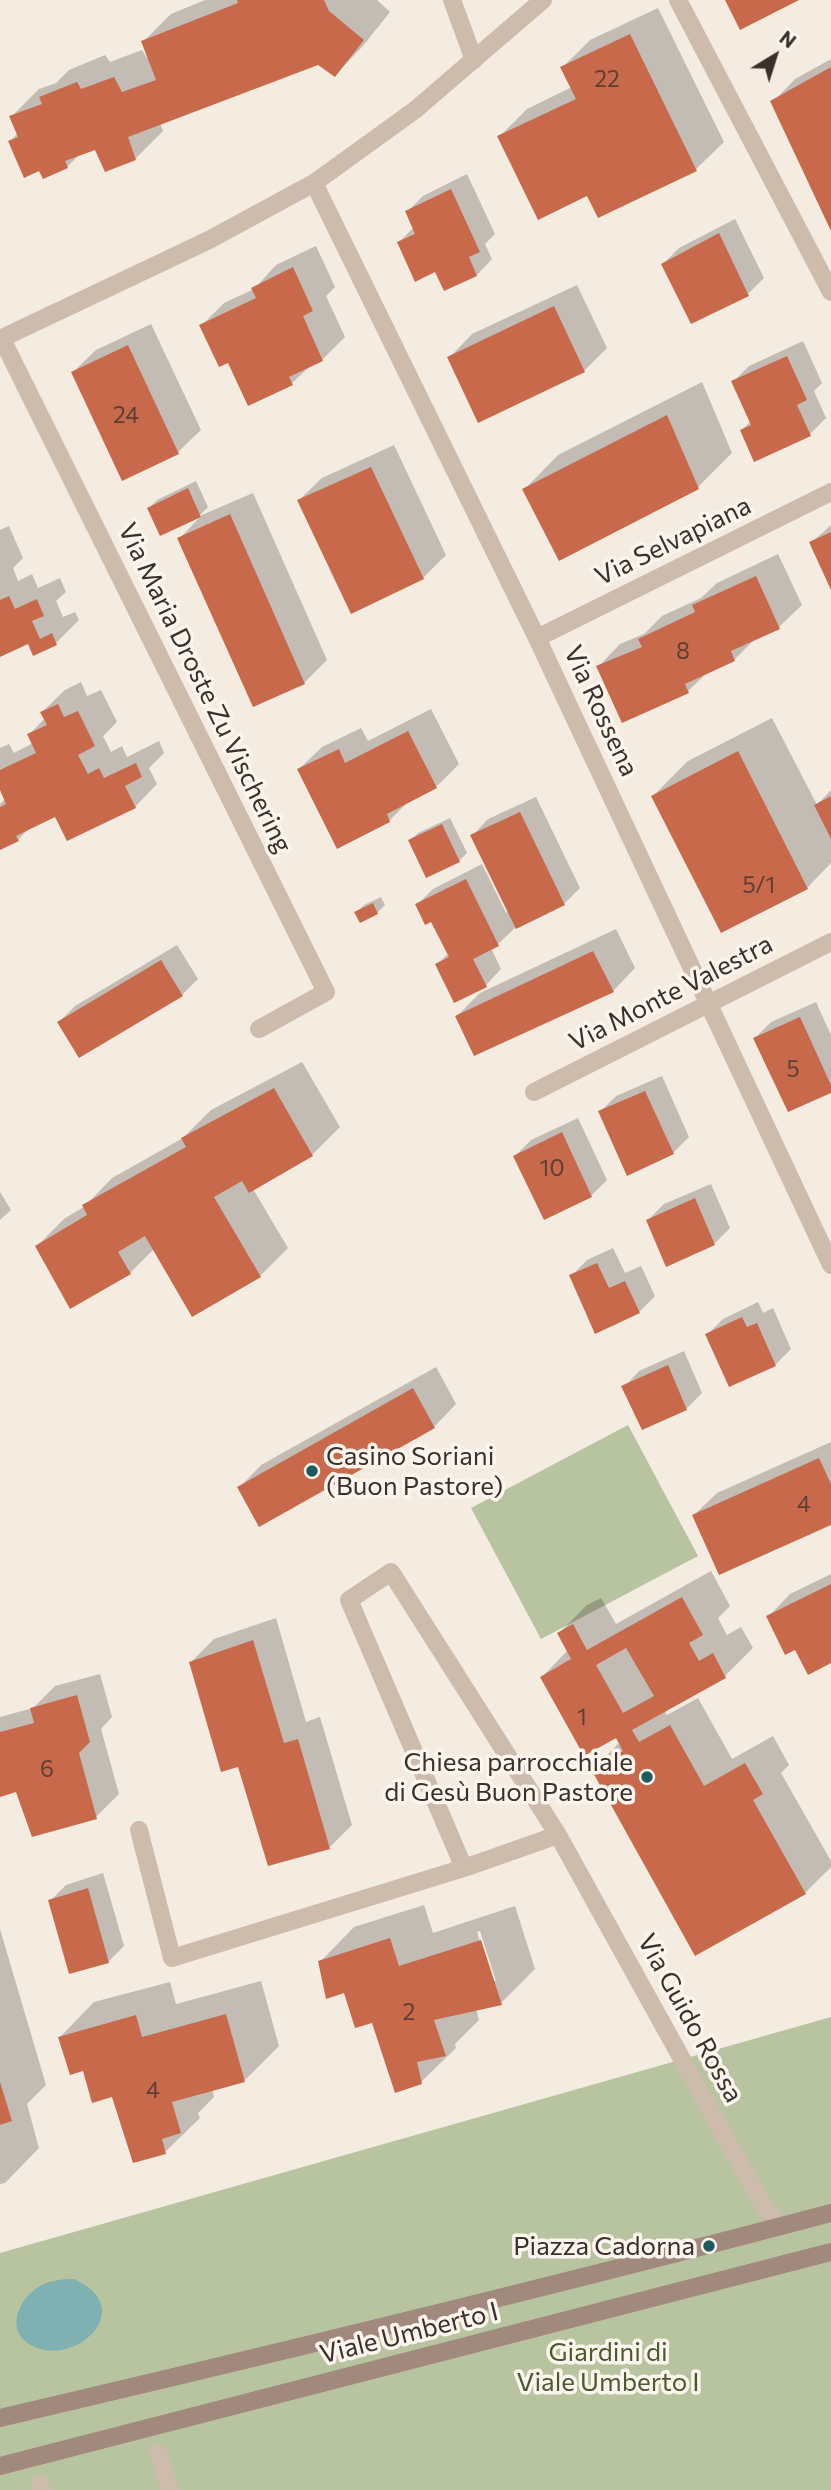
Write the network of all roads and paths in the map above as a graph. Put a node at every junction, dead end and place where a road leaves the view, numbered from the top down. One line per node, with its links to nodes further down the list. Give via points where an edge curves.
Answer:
1 (452, 0): 4 (street)
2 (543, 0): 4 (street)
3 (678, 0): 6 (street)
4 (474, 60): 5 (street, via 415,110)
5 (314, 183): 7 (street, via 209,240); 9 (street, Via Rossena)
6 (831, 292)
7 (1, 339): 12 (street, Via Maria Droste Zu Vischering, via 326,992)
8 (831, 492): 9 (street, Via Selvapiana)
9 (537, 638): 11 (street, Via Rossena)
10 (831, 942): 11 (street, Via Monte Valestra)
11 (708, 1002): 13 (street, Via Monte Valestra); 14 (street, Via Rossena)
12 (259, 1030)
13 (534, 1092)
14 (831, 1265)
15 (139, 1830): 17 (street, via 172,1958)
16 (558, 1835): 17 (street); 17 (street, Via Guido Rossa, via 391,1572 349,1600); 19 (street, Via Guido Rossa)
17 (464, 1868)
18 (831, 2213): 19 (main road, Viale Umberto I)
19 (778, 2227): 21 (main road, Viale Umberto I)
20 (831, 2252): 23 (main road, Viale Umberto I)
21 (0, 2418)
22 (158, 2453): 24 (street)
23 (0, 2466)
24 (170, 2490)

